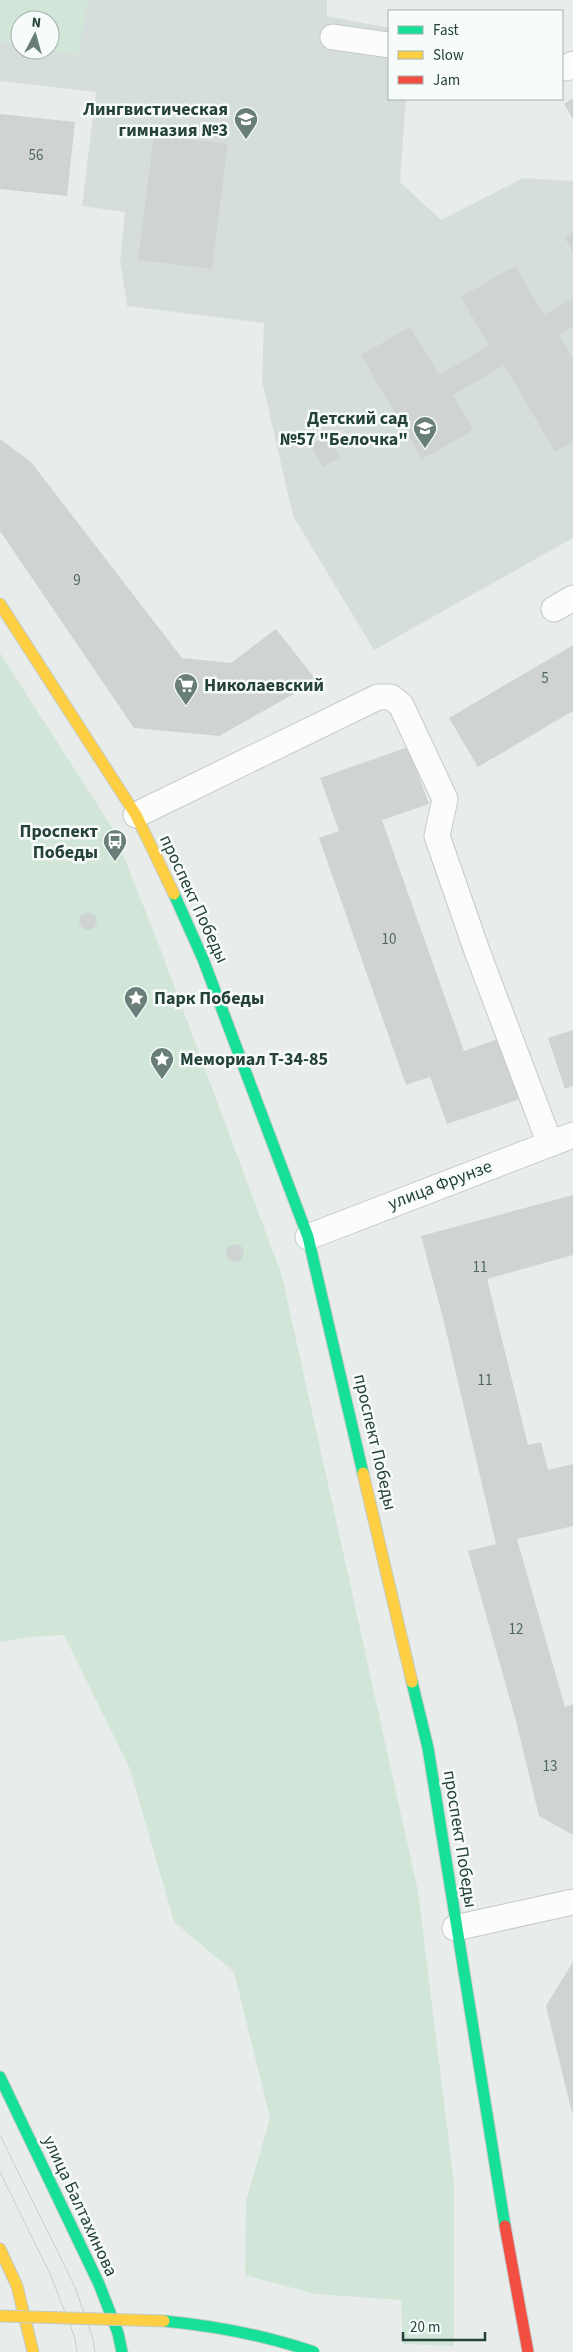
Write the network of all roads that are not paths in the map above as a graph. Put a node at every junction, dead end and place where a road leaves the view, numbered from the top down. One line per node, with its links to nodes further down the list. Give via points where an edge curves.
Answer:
1 (332, 37): 2 (street)
2 (388, 45)
3 (0, 604): 4 (street, проспект Победы)
4 (136, 815): 6 (street, via 378,697 391,697 401,705 445,799 437,836); 7 (street, проспект Победы, via 203,959)
5 (573, 1136): 6 (street, улица Фрунзе)
6 (550, 1144): 7 (street, улица Фрунзе)
7 (308, 1237): 9 (street, проспект Победы, via 428,1748)
8 (573, 1902): 9 (street)
9 (455, 1928): 16 (street, проспект Победы)
10 (0, 2077): 14 (street, улица Балтахинова, via 99,2284)
11 (0, 2249): 13 (street, via 17,2286)
12 (0, 2316): 15 (street, bridge, via 204,2326 256,2333)
13 (33, 2352)
14 (122, 2352)
15 (314, 2352)
16 (528, 2352)

